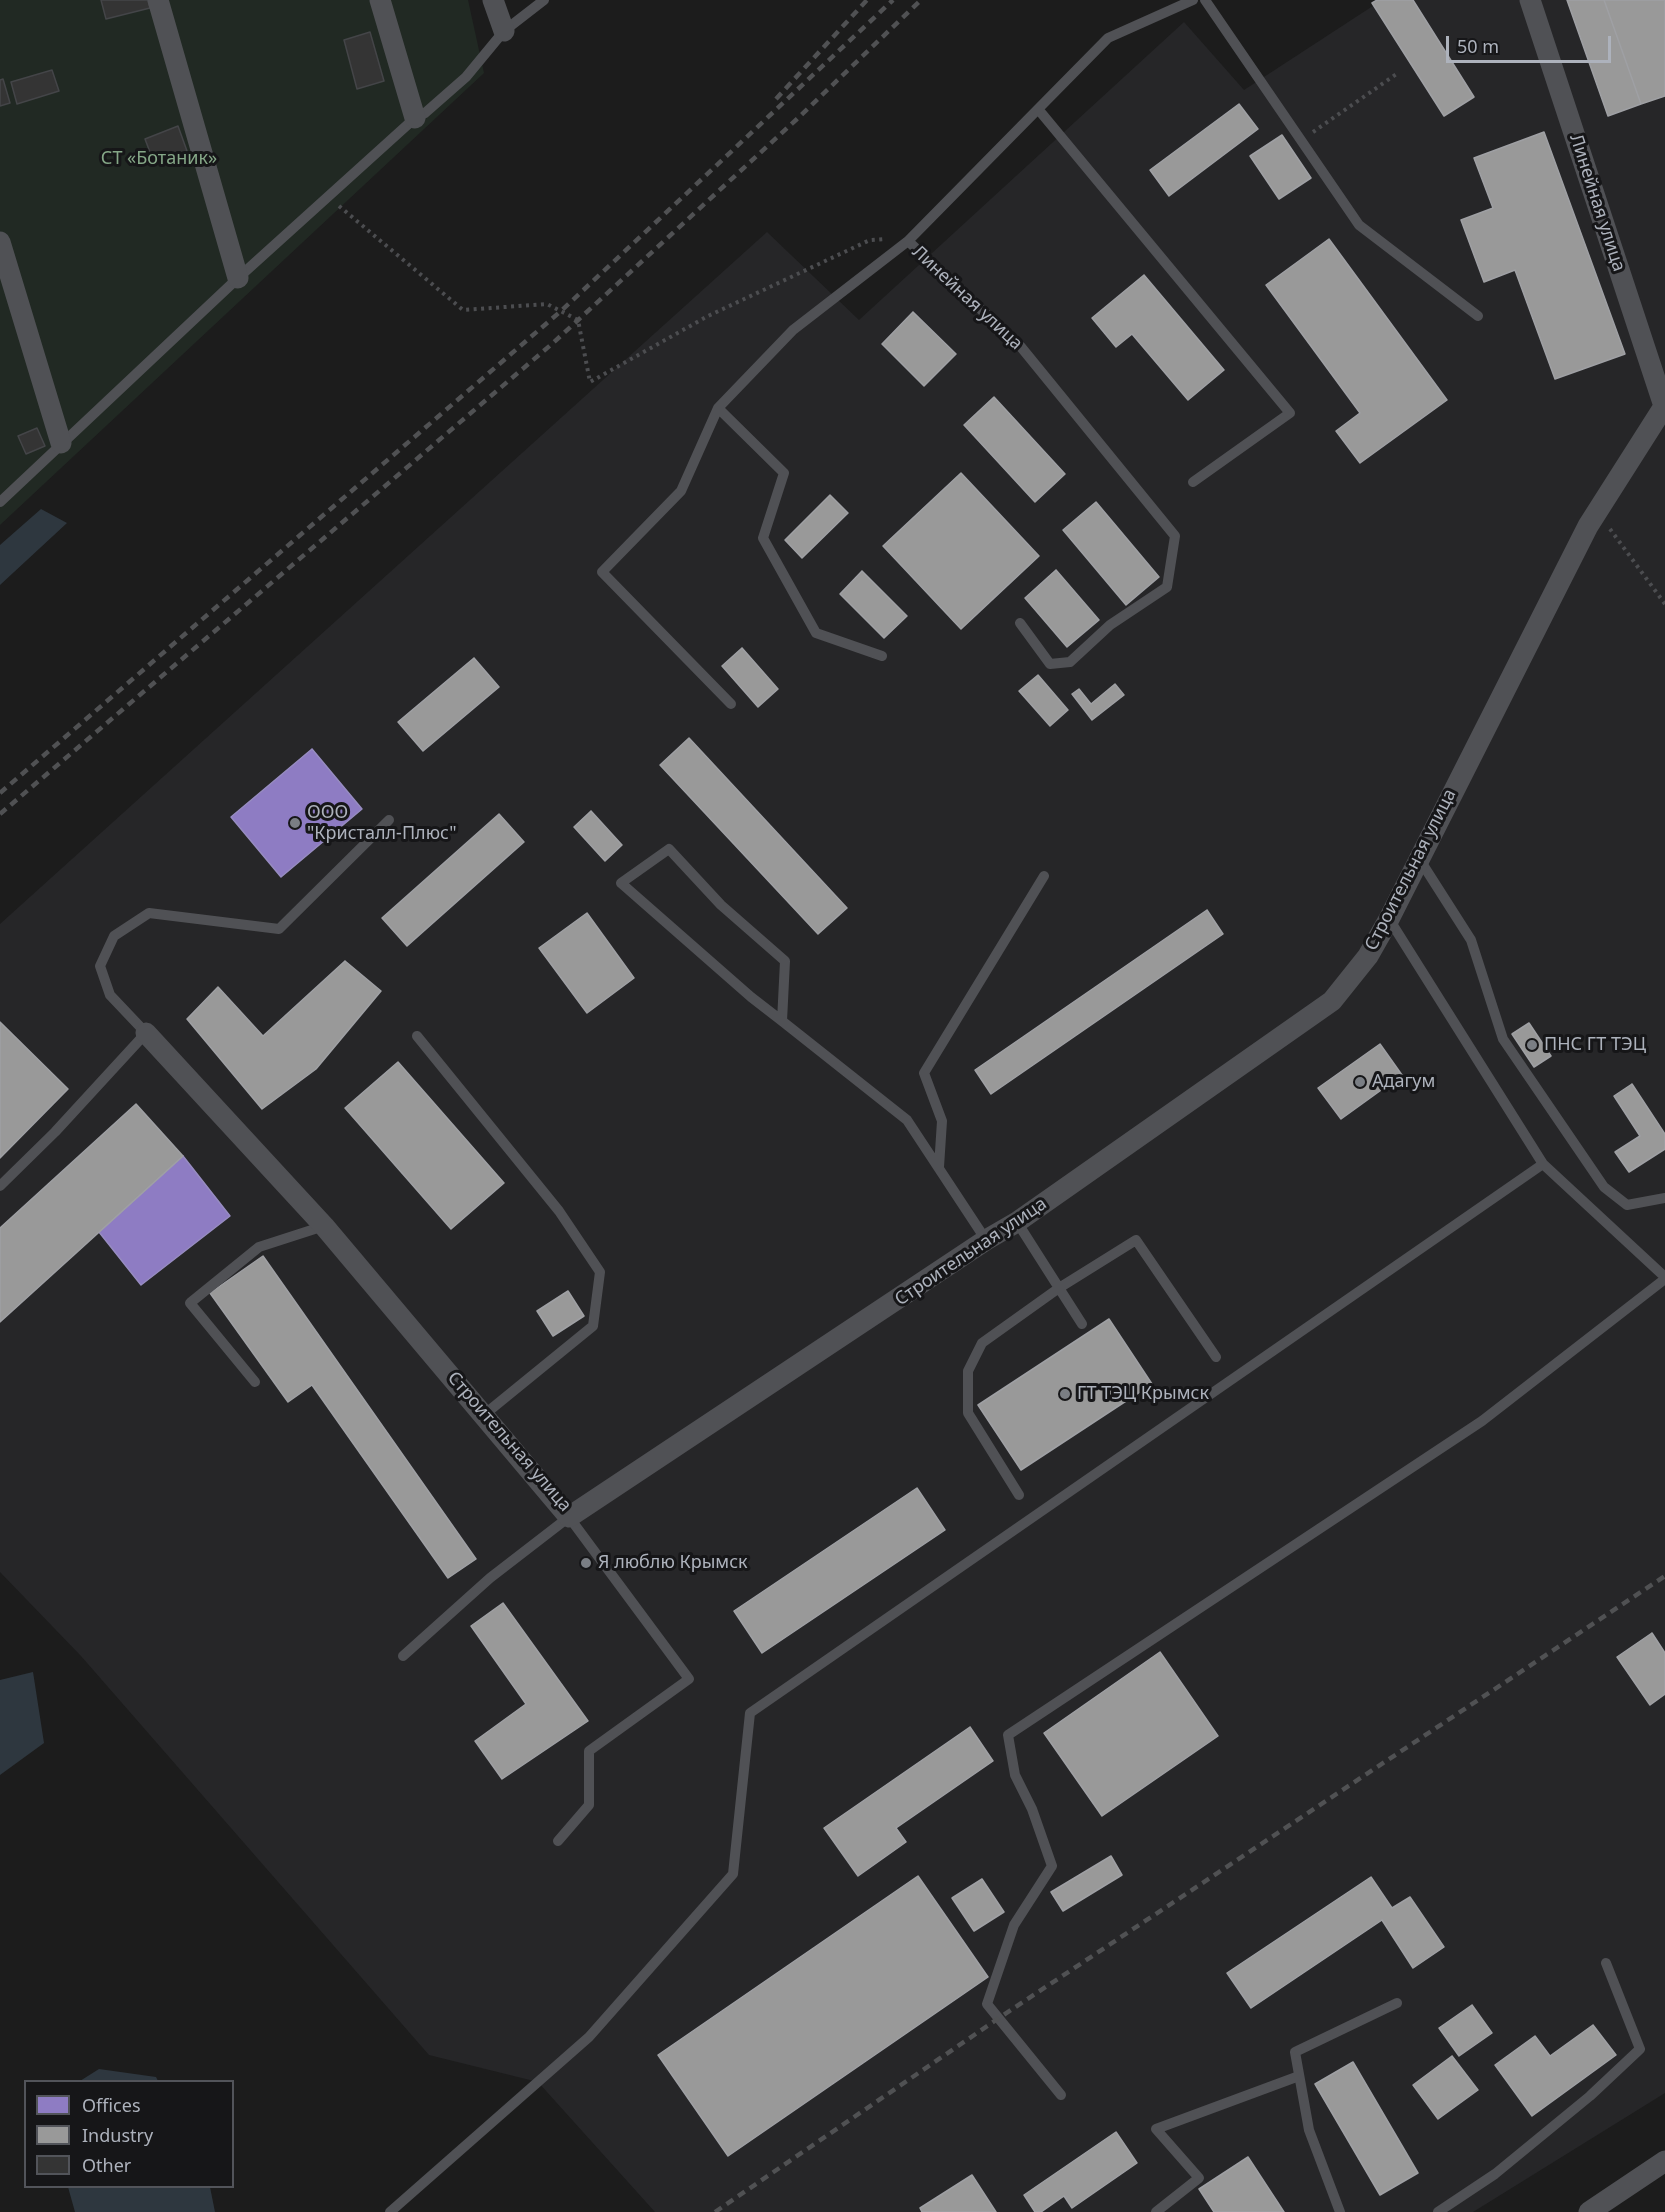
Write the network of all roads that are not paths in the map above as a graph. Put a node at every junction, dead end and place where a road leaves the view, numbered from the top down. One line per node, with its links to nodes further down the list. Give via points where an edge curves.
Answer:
1 (158, 0): 13 (street)
2 (380, 0): 10 (street)
3 (493, 0): 8 (street)
4 (544, 0): 8 (lane)
5 (1193, 0): 9 (lane, Линейная улица, via 1108,38)
6 (1205, 0): 14 (lane, via 1359,225)
7 (1530, 0): 15 (street, Линейная улица)
8 (504, 31): 10 (lane, via 466,77)
9 (1038, 109): 11 (lane, Линейная улица); 18 (lane, via 1290,413)
10 (415, 118): 13 (lane)
11 (908, 241): 16 (lane, via 793,330); 20 (lane, Линейная улица, via 1021,347 1175,536 1167,587 1110,625 1070,662 1050,664)
12 (0, 242): 17 (street)
13 (238, 278): 17 (lane)
14 (1478, 316)
15 (1665, 405): 24 (street, Строительная улица, via 1598,511)
16 (718, 408): 21 (lane, via 784,473 763,538 816,633); 22 (lane, via 681,491 602,572)
17 (61, 443): 19 (lane)
18 (1193, 482)
19 (0, 502)
20 (1020, 623)
21 (882, 656)
22 (731, 704)
23 (389, 820): 28 (lane, via 279,929 149,913 114,936 100,966 110,995)
24 (1418, 857): 26 (street, Строительная улица); 33 (lane, via 1471,940 1503,1039 1604,1187 1627,1206)
25 (1044, 876): 31 (lane, via 924,1072 942,1121)
26 (1389, 919): 30 (lane); 34 (street, Строительная улица, via 1368,956 1332,1001)
27 (782, 1021): 27 (lane, via 751,997 621,883 669,849 721,905 785,961); 31 (lane, via 907,1120)
28 (146, 1033): 32 (lane); 35 (street, Строительная улица)
29 (417, 1036): 42 (lane, via 559,1212 600,1272 593,1326)
30 (1543, 1164): 37 (lane); 52 (lane, via 750,1713 733,1874 589,2037)
31 (939, 1168): 36 (lane)
32 (0, 1186)
33 (1665, 1197)
34 (1017, 1222): 36 (street, Строительная улица); 38 (lane)
35 (324, 1226): 41 (lane, via 259,1247 190,1303); 42 (street, Строительная улица)
36 (986, 1240): 44 (street, Строительная улица)
37 (1665, 1278): 50 (lane, via 1482,1421 1008,1735 1015,1775 1052,1866 1014,1925 987,2004)
38 (1059, 1288): 39 (lane); 40 (lane, via 1136,1240); 43 (lane, via 982,1343 968,1371 968,1413)
39 (1082, 1324)
40 (1216, 1358)
41 (255, 1382)
42 (485, 1414): 44 (street, Строительная улица)
43 (1019, 1495)
44 (570, 1517): 45 (lane, via 494,1575); 46 (lane, via 689,1679 589,1751 590,1805)
45 (403, 1656)
46 (558, 1840)
47 (1606, 1963): 55 (lane, via 1640,2049 1496,2174)
48 (1397, 2003): 49 (lane, via 1295,2052)
49 (1299, 2076): 53 (lane, via 1156,2129 1199,2178); 54 (lane, via 1308,2130)
50 (1061, 2095)
51 (1665, 2161): 56 (street)
52 (390, 2212)
53 (1156, 2212)
54 (1340, 2212)
55 (1438, 2212)
56 (1589, 2212)

